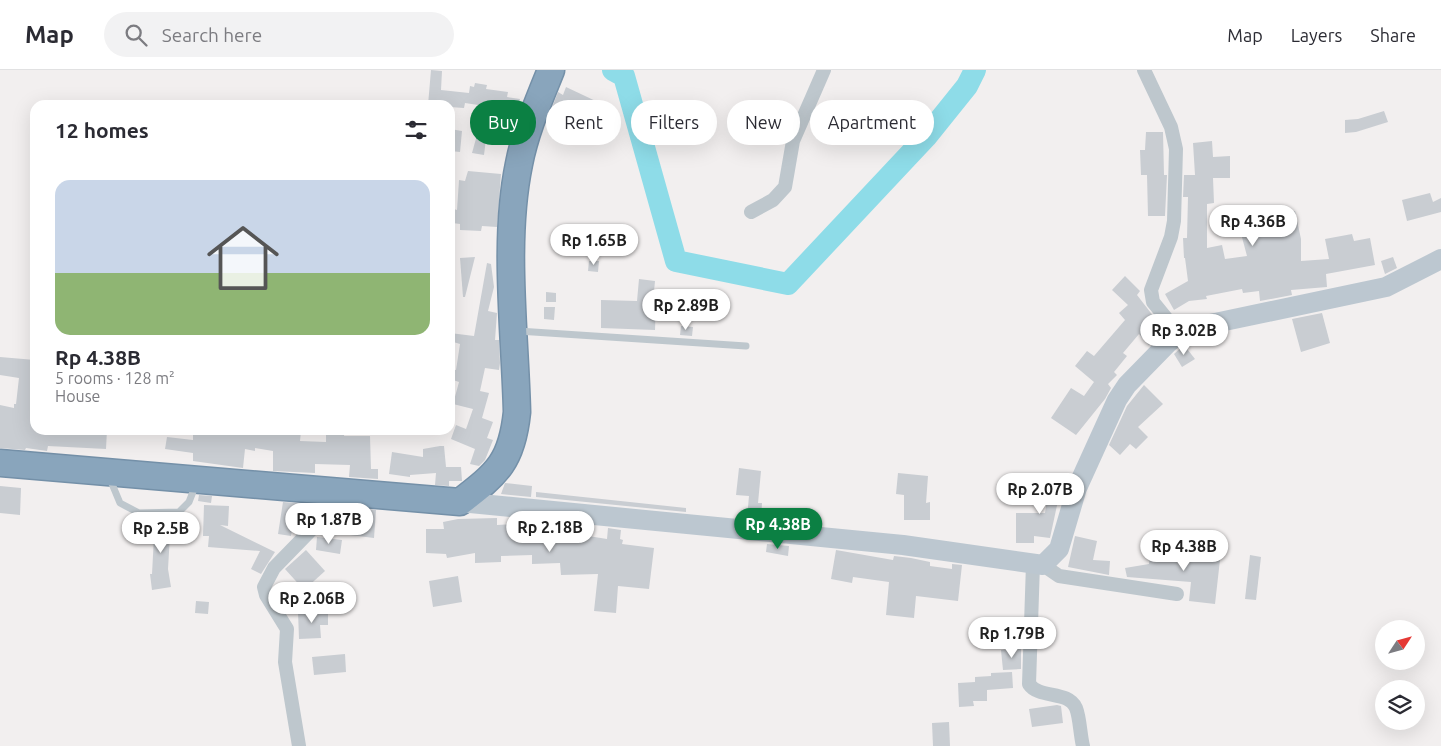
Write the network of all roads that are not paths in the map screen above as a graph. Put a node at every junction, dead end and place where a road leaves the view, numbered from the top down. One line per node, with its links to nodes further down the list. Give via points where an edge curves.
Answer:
1 (824, 70): 4 (street, via 793,142 785,187 773,200)
2 (1144, 70): 7 (street, via 1171,127 1176,149 1174,222 1151,298)
3 (550, 74): 6 (highway, via 525,139 515,188 510,236)
4 (750, 212)
5 (1441, 259): 7 (street, via 1386,287 1196,327)
6 (515, 331): 8 (lane); 13 (highway, via 515,436 498,471)
7 (1180, 334): 14 (street, via 1127,385 1117,400 1077,488 1059,549)
8 (746, 346)
9 (0, 463): 10 (highway)
10 (108, 473): 11 (highway); 11 (lane, via 120,503 139,514 179,512 189,502)
11 (197, 481): 12 (highway)
12 (346, 494): 13 (highway); 16 (street, via 274,568 264,587 287,629 285,662)
13 (460, 502): 14 (street, via 903,545)
14 (1038, 564): 15 (street, via 1058,576); 17 (street, via 1028,684 1035,690 1070,701 1075,707)
15 (1177, 594)
16 (300, 746)
17 (1082, 746)

